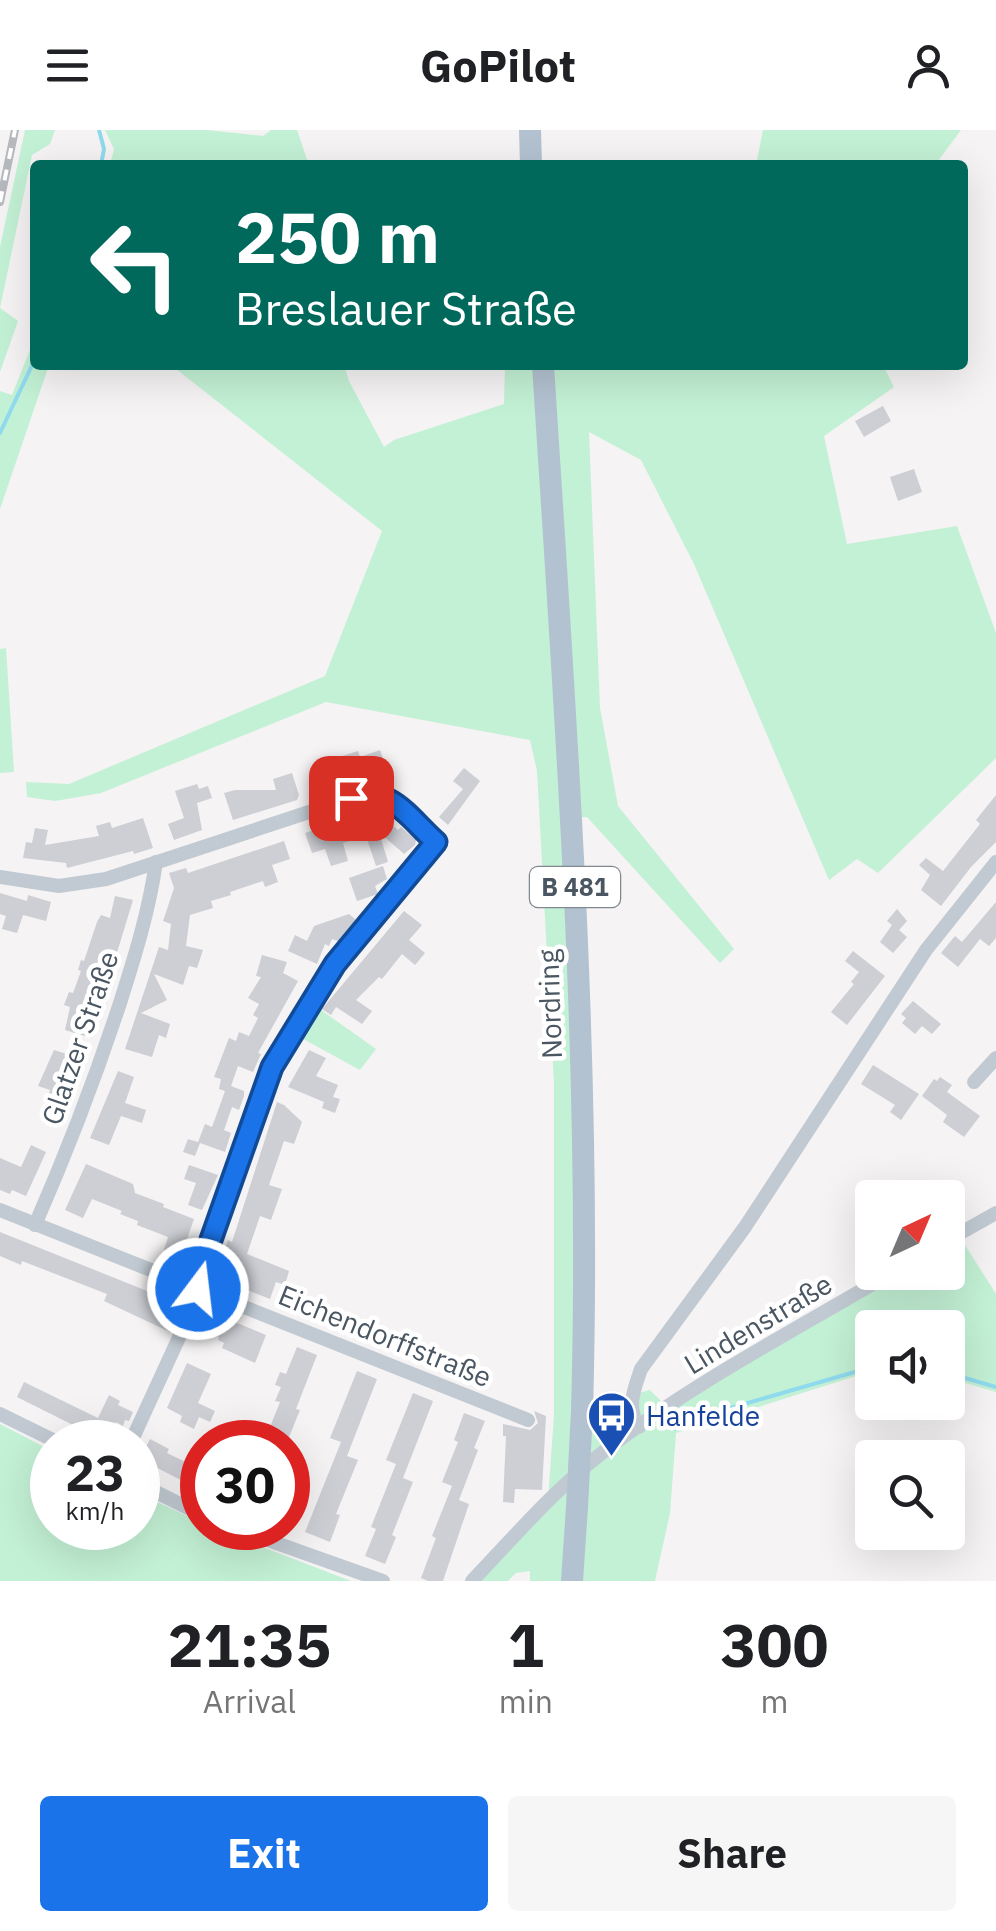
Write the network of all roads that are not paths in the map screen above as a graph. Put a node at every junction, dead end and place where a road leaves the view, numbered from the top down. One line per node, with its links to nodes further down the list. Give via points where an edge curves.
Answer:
1 (530, 130): 2 (main road)
2 (531, 160)
3 (543, 370): 23 (main road, Nordring / B 481, bridge, via 584,1105 586,1262)
4 (156, 862): 6 (street, via 106,880 59,886); 11 (street, Glatzer Straße, via 149,910 102,1056); 13 (street, via 370,792 386,797 436,842 335,964 272,1067)
5 (996, 862): 18 (street, via 926,950 745,1227 641,1369 631,1414)
6 (0, 877)
7 (996, 1058): 8 (street)
8 (974, 1082)
9 (0, 1210): 11 (street, Eichendorffstraße)
10 (996, 1213): 12 (street)
11 (34, 1225): 13 (street, Eichendorffstraße)
12 (965, 1230)
13 (198, 1289): 16 (street); 17 (street, Eichendorffstraße)
14 (864, 1290): 18 (street, Lindenstraße)
15 (0, 1414): 19 (street)
16 (142, 1420)
17 (528, 1420)
18 (639, 1427): 22 (street, Lindenstraße, via 556,1492)
19 (30, 1429)
20 (296, 1550): 21 (street)
21 (383, 1581)
22 (472, 1581)
23 (572, 1581)

